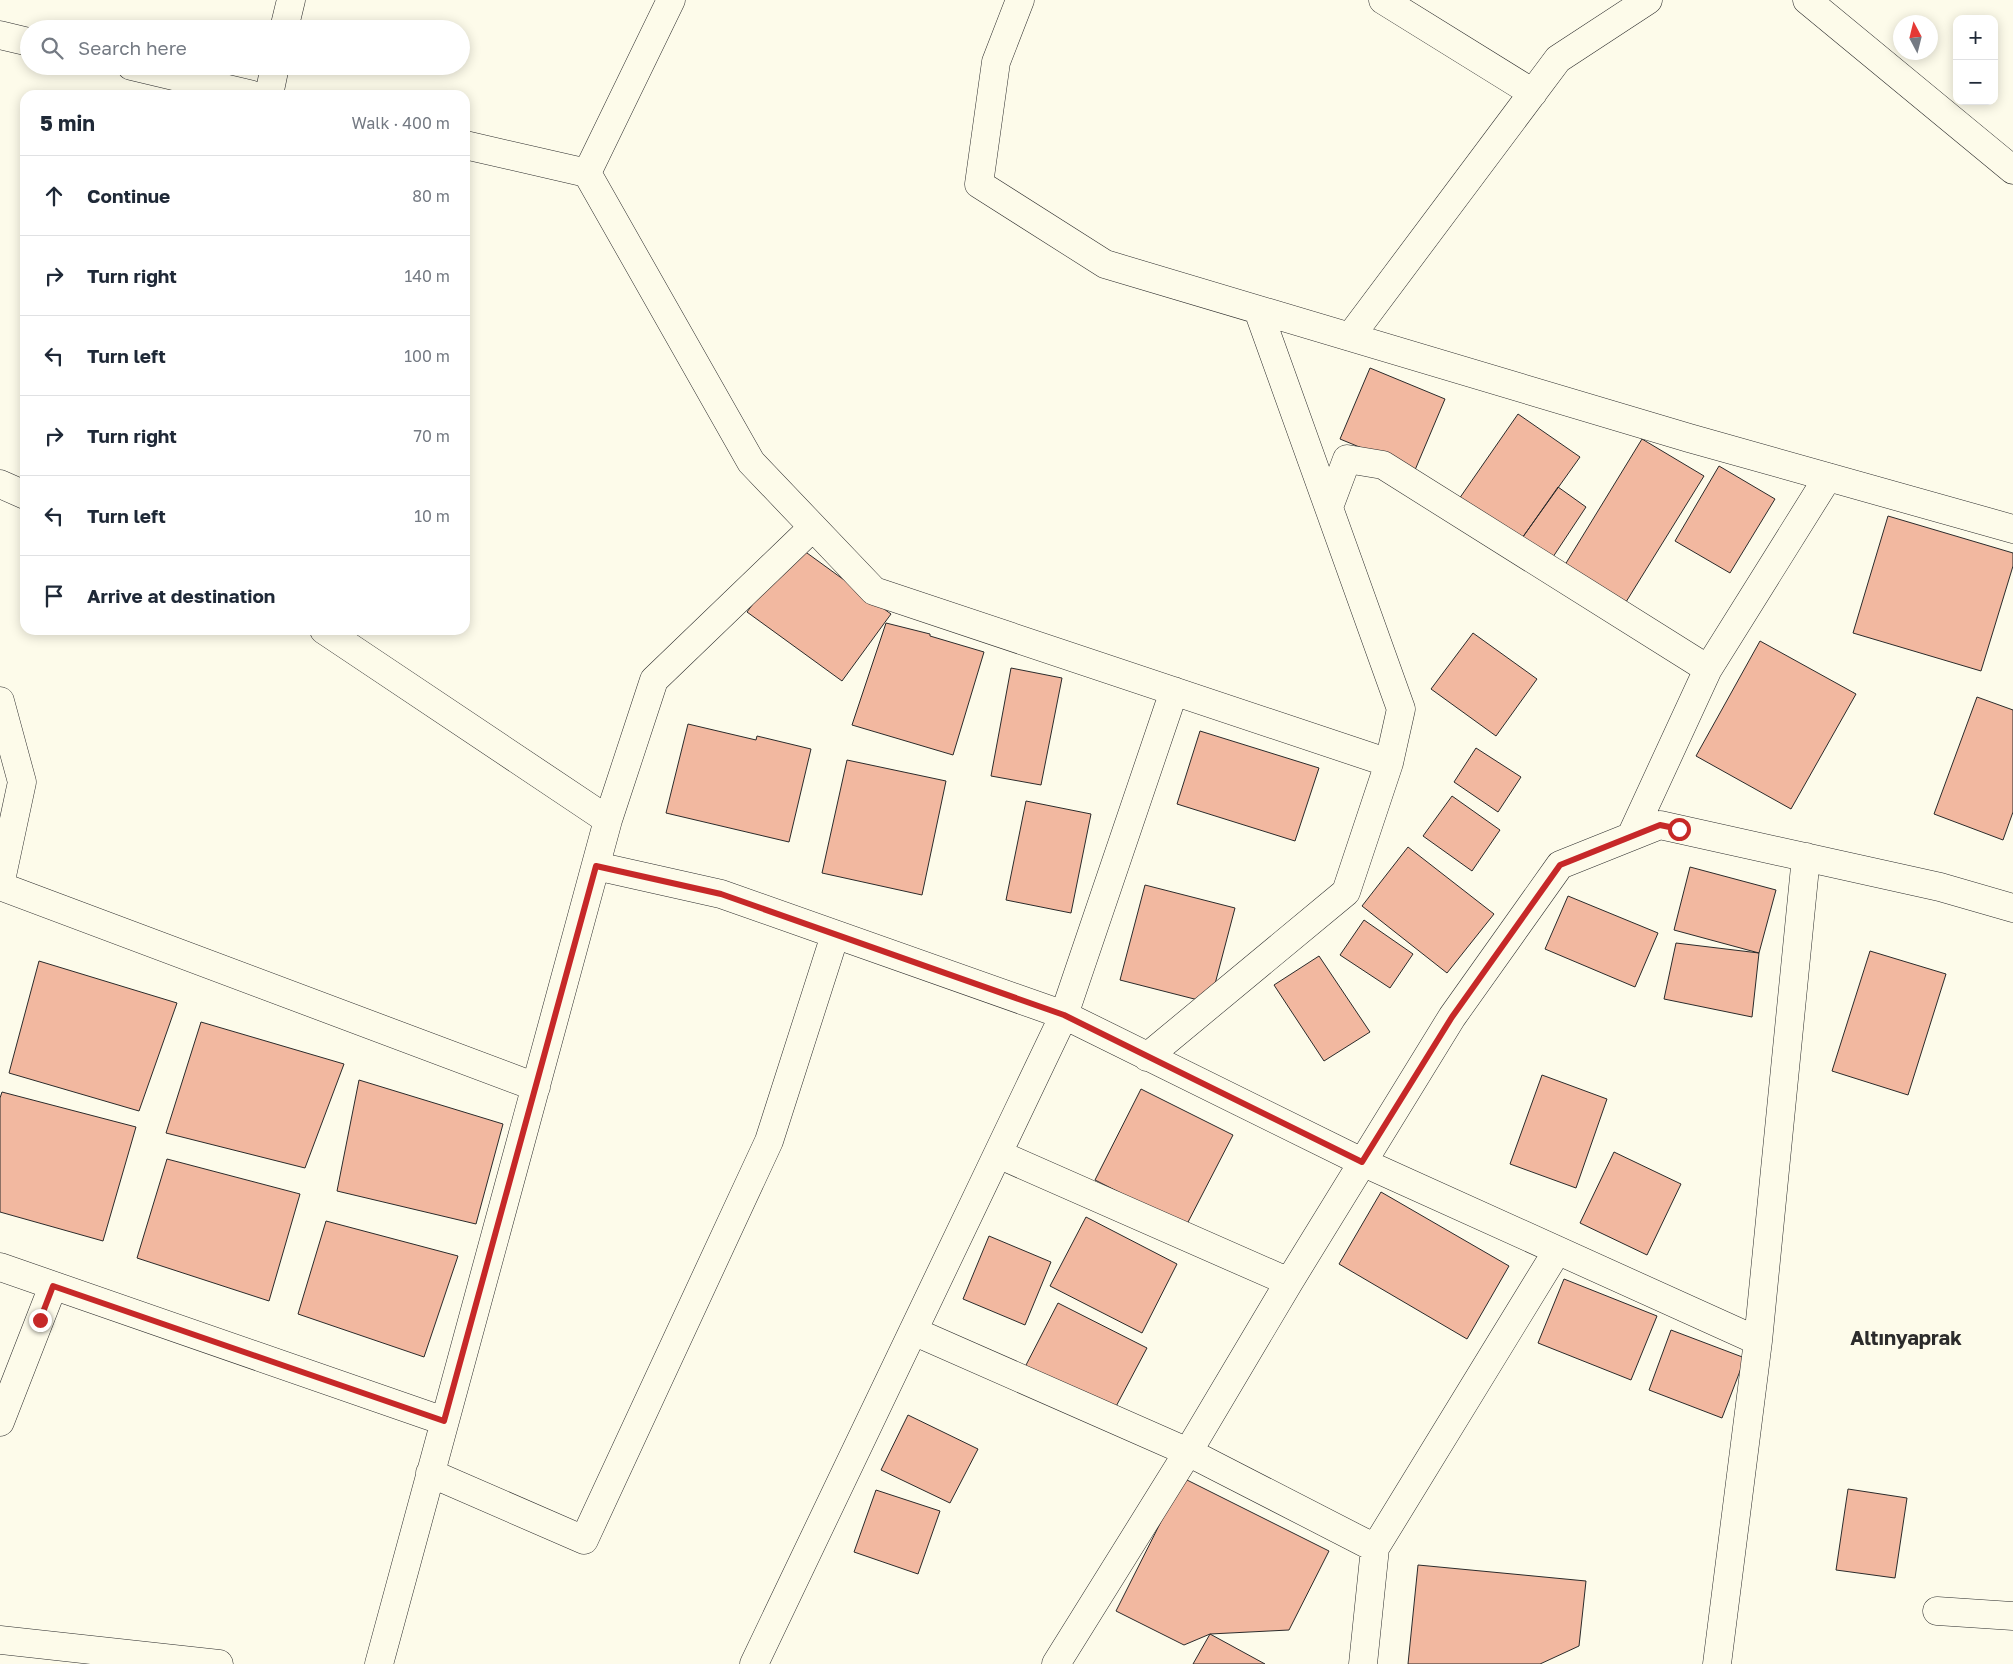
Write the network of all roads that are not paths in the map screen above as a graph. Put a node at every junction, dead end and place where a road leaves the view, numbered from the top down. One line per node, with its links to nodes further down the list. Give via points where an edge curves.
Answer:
1 (291, 0): 7 (street)
2 (671, 0): 17 (street)
3 (1020, 0): 18 (street, via 996,62 979,184 1105,264)
4 (1383, 0): 14 (street)
5 (1648, 0): 14 (street, via 1558,60)
6 (1807, 0): 16 (street)
7 (286, 20)
8 (0, 36): 9 (street)
9 (20, 40)
10 (169, 75): 12 (street)
11 (273, 75): 13 (street)
12 (232, 90)
13 (270, 90)
14 (1533, 93): 19 (street)
15 (470, 146): 17 (street)
16 (2013, 170)
17 (587, 173): 24 (street, via 751,462)
18 (1258, 310): 19 (street); 23 (street)
19 (1350, 337): 20 (street)
20 (1828, 477): 25 (street); 27 (street)
21 (0, 484): 22 (street)
22 (20, 493)
23 (1329, 507): 27 (street, via 1346,459 1383,465); 30 (street, via 1401,709)
24 (813, 527): 28 (street, via 874,591); 31 (street, via 654,680)
25 (2013, 529)
26 (331, 635): 31 (street)
27 (1708, 669): 32 (street)
28 (1174, 691): 30 (street); 38 (street)
29 (0, 701): 35 (street, via 22,782)
30 (1389, 764): 39 (street, via 1346,892)
31 (608, 820): 34 (street)
32 (1631, 836): 33 (street, via 1660,825); 42 (street, via 1560,865 1452,1017)
33 (1806, 857): 36 (street, via 1940,887); 48 (street)
34 (596, 866): 37 (street, via 721,894); 40 (street)
35 (0, 885): 40 (street)
36 (2013, 908)
37 (835, 935): 38 (street); 52 (street, via 769,1141 584,1540)
38 (1064, 1015): 39 (street); 41 (street)
39 (1147, 1057): 42 (street)
40 (536, 1087): 49 (street)
41 (998, 1154): 45 (street); 47 (street)
42 (1362, 1162): 43 (street); 45 (street)
43 (1557, 1250): 48 (street); 53 (street)
44 (0, 1267): 46 (street)
45 (1290, 1282): 51 (street)
46 (53, 1286): 49 (street); 50 (street)
47 (913, 1331): 51 (street); 59 (street)
48 (1758, 1341): 62 (street)
49 (444, 1421): 52 (street)
50 (0, 1422)
51 (1188, 1452): 53 (street); 60 (street)
52 (430, 1473): 58 (street)
53 (1375, 1548): 61 (street)
54 (1937, 1612): 55 (street)
55 (2013, 1616)
56 (0, 1640): 57 (street)
57 (219, 1664)
58 (379, 1664)
59 (754, 1664)
60 (1056, 1664)
61 (1363, 1664)
62 (1717, 1664)

